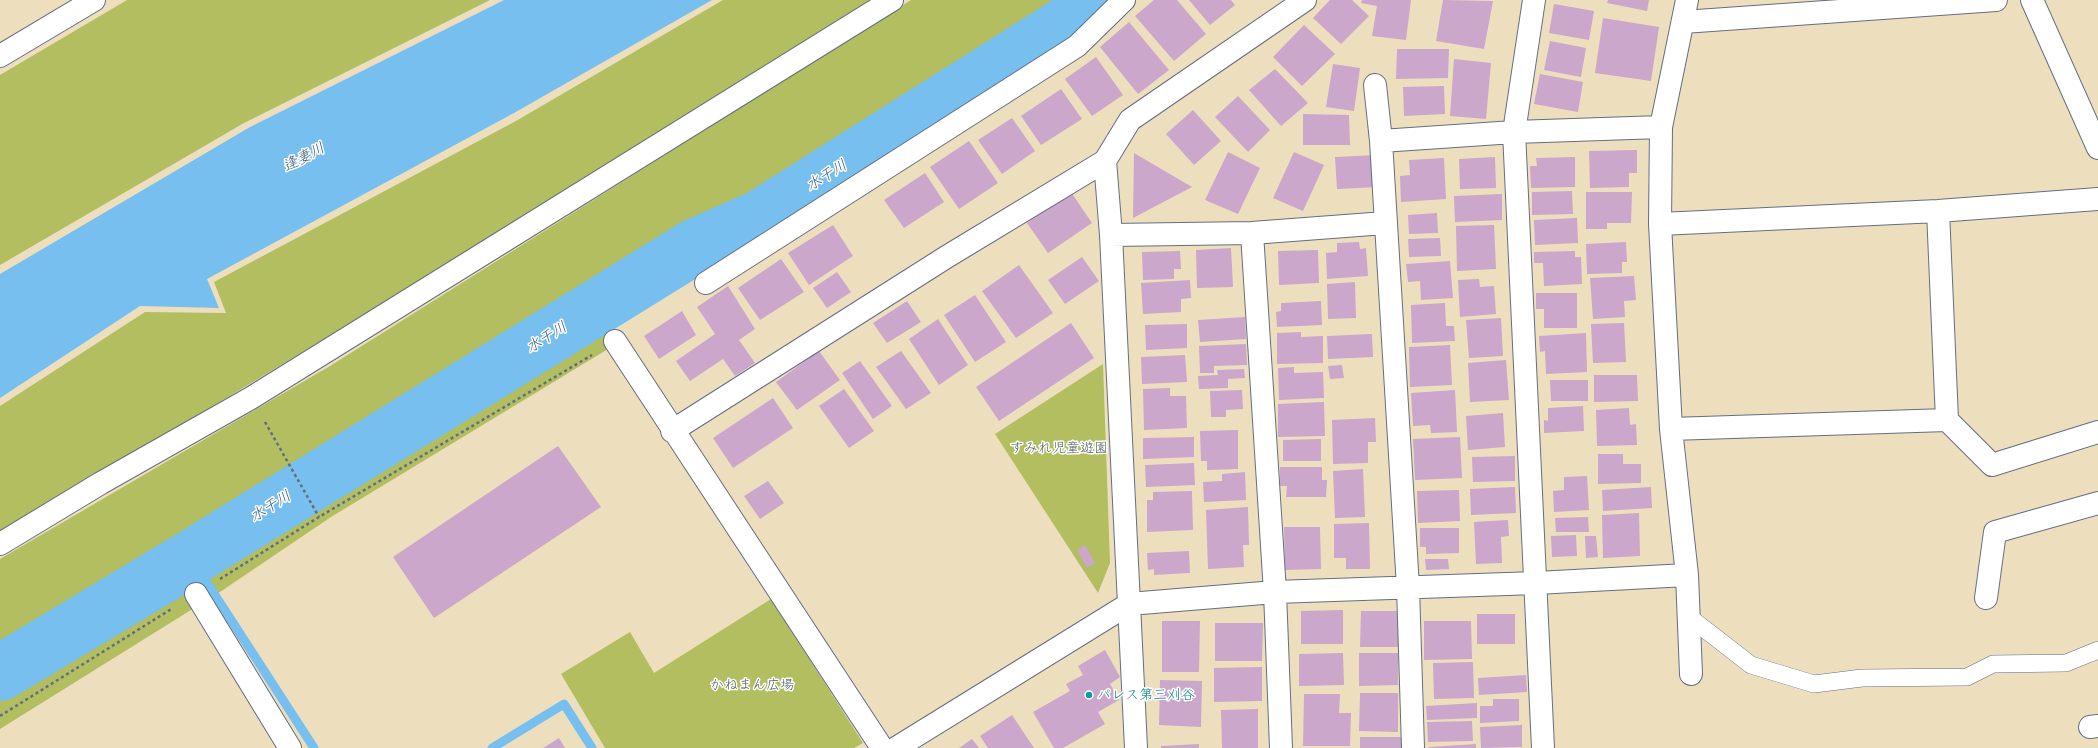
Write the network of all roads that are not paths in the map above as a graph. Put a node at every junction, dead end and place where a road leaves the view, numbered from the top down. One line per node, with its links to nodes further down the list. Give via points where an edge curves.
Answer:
1 (94, 0): 10 (street)
2 (892, 0): 30 (street, via 251,398)
3 (1124, 0): 23 (street, via 1077,46)
4 (1305, 0): 16 (street, via 1130,120)
5 (1534, 0): 13 (street)
6 (1687, 0): 9 (street)
7 (1996, 0): 9 (street)
8 (2032, 0): 15 (street)
9 (1683, 22): 12 (street)
10 (0, 56)
11 (1375, 85): 14 (street)
12 (1661, 127): 13 (street); 20 (street)
13 (1514, 132): 14 (street); 32 (street)
14 (1381, 141): 19 (street)
15 (2098, 148)
16 (1105, 161): 22 (street); 27 (street, via 948,256)
17 (2098, 199): 18 (street)
18 (1938, 211): 20 (street); 25 (street)
19 (1385, 223): 21 (street); 33 (street)
20 (1660, 224): 26 (street)
21 (1252, 233): 22 (street); 34 (street)
22 (1111, 235): 37 (street)
23 (706, 283)
24 (615, 341): 27 (street)
25 (1948, 420): 26 (street); 28 (street, via 1992,465)
26 (1671, 429): 31 (street)
27 (672, 431): 42 (street)
28 (2098, 432)
29 (2098, 503): 36 (street, via 1995,532)
30 (0, 544)
31 (1688, 575): 32 (street); 38 (street)
32 (1536, 583): 33 (street); 47 (street)
33 (1408, 587): 34 (street); 46 (street)
34 (1276, 592): 37 (street); 45 (street)
35 (196, 594): 41 (street)
36 (1986, 598)
37 (1129, 604): 43 (street); 44 (street)
38 (1689, 617): 39 (lane, via 1751,665 1814,684 1862,678 1967,677 1993,664 2066,663); 40 (street)
39 (2098, 650)
40 (1691, 674)
41 (290, 748)
42 (882, 748)
43 (896, 748)
44 (1136, 748)
45 (1280, 748)
46 (1413, 748)
47 (1543, 748)

